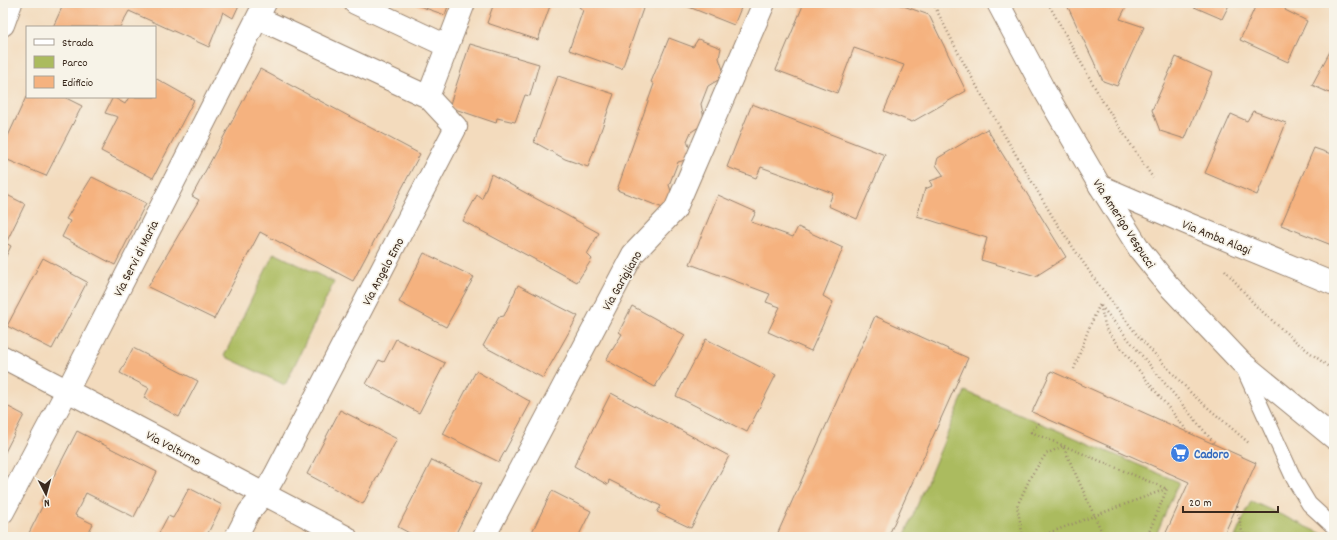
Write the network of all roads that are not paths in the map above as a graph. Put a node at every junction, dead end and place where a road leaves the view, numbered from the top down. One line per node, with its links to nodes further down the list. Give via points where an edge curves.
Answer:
1 (11, 3): 7 (street)
2 (355, 3): 8 (street)
3 (464, 3): 8 (street)
4 (764, 3): 21 (street, Via Garigliano, via 675,210 633,254)
5 (998, 3): 10 (street, Via Amerigo Vespucci, via 1043,88)
6 (261, 11): 9 (street); 14 (street, Via Servi di Maria)
7 (3, 25)
8 (447, 46): 9 (street)
9 (428, 97): 16 (street, Via Angelo Emo, via 456,127)
10 (1100, 186): 11 (street, Via Amba Alagi); 13 (street, Via Amerigo Vespucci, via 1140,250 1168,285)
11 (1334, 284)
12 (3, 357): 14 (street, Via Volturno)
13 (1241, 362): 15 (street, Via Amerigo Vespucci); 18 (lane, via 1294,479 1309,504)
14 (67, 390): 16 (street, Via Volturno); 17 (street, Via Servi di Maria)
15 (1334, 438)
16 (264, 494): 19 (street, Via Angelo Emo, via 249,512); 20 (street, Via Volturno)
17 (3, 512)
18 (1334, 526)
19 (236, 537)
20 (346, 537)
21 (484, 537)

